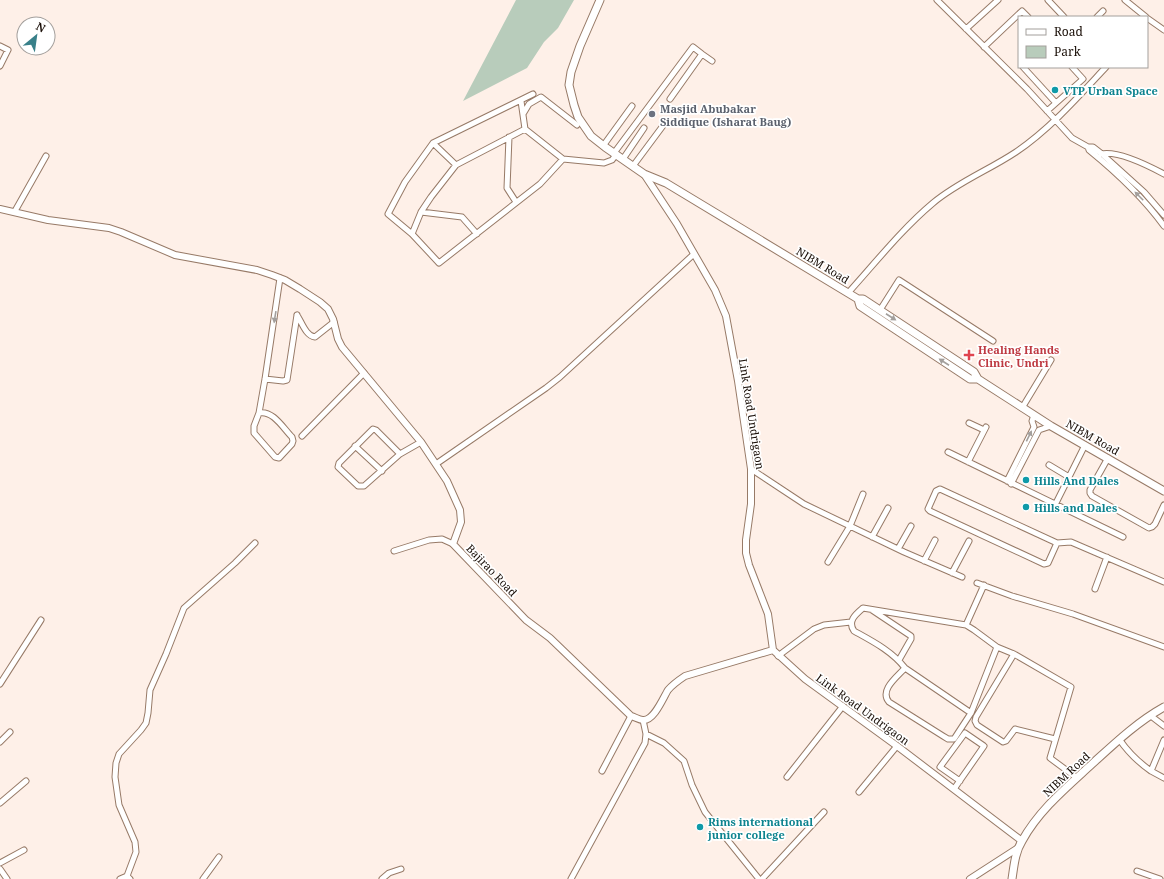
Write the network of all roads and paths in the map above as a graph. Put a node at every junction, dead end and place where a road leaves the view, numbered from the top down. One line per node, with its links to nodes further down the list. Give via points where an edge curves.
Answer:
1 (600, 0): 36 (main road, NIBM Road, via 580,46 569,85 578,117)
2 (937, 0): 12 (street)
3 (998, 0): 12 (street)
4 (1048, 0): 8 (street)
5 (1125, 0): 10 (street)
6 (1103, 11): 9 (street)
7 (1027, 16): 15 (street, via 1022,11)
8 (1063, 16)
9 (1098, 16)
10 (1146, 16)
11 (1148, 18): 13 (street)
12 (966, 29): 15 (street)
13 (1164, 30)
14 (0, 46): 18 (street, via 8,50)
15 (984, 47): 27 (street)
16 (702, 54): 17 (street); 23 (street); 38 (street, via 693,47)
17 (712, 61)
18 (0, 66)
19 (1024, 68): 25 (street)
20 (1073, 68): 25 (street, via 1083,79)
21 (1105, 68): 29 (street)
22 (533, 94): 24 (street)
23 (670, 99)
24 (521, 101): 28 (street); 35 (street)
25 (1056, 103): 27 (street)
26 (632, 106): 36 (street)
27 (1047, 111): 29 (street)
28 (523, 114): 31 (street, via 530,104 541,97); 33 (street)
29 (1056, 120): 37 (street, via 1072,138); 58 (street, via 1016,152 935,201 908,225)
30 (665, 123): 45 (street)
31 (577, 125)
32 (644, 128): 43 (street)
33 (525, 129): 34 (street); 42 (street)
34 (509, 138): 44 (street); 48 (street, via 507,188)
35 (433, 143): 44 (street); 54 (street, via 405,182 388,214)
36 (603, 146): 38 (main road, NIBM Road)
37 (1088, 147): 39 (street, via 1093,147); 41 (street)
38 (615, 154): 42 (street, via 612,160 604,163); 43 (main road, NIBM Road)
39 (1102, 154): 41 (street); 47 (street, via 1127,157); 52 (street)
40 (46, 156): 50 (street)
41 (1096, 156): 53 (street, one-way to 41, via 1139,196)
42 (563, 159): 48 (street, via 540,184)
43 (623, 159): 45 (main road, NIBM Road)
44 (456, 165): 51 (street)
45 (633, 166): 46 (main road, NIBM Road)
46 (644, 174): 56 (street, Link Road Undrigaon); 58 (main road, NIBM Road, via 666,183)
47 (1164, 174)
48 (516, 202): 55 (street)
49 (0, 208): 50 (street, Bajirao Road)
50 (15, 211): 57 (street, Bajirao Road, via 48,220 109,228 175,255 257,270)
51 (421, 212): 54 (street); 55 (street, via 462,217)
52 (1164, 214)
53 (1164, 226)
54 (412, 234): 55 (street, via 439,263)
55 (477, 234)
56 (694, 254): 81 (street, via 560,377); 83 (street, Link Road Undrigaon, via 715,290 726,316)
57 (280, 278): 61 (street, Bajirao Road, via 320,302 328,309); 65 (street, one-way to 65)
58 (848, 293): 59 (main road, NIBM Road)
59 (858, 299): 60 (main road, via 864,299); 66 (main road, NIBM Road, one-way to 59, via 970,379 860,306)
60 (880, 310): 62 (street, via 899,280); 66 (main road, one-way to 66, via 974,372)
61 (334, 322): 64 (street, Bajirao Road, via 342,347); 65 (street, via 316,337 312,337 308,335 297,315 286,380 283,382)
62 (993, 341)
63 (1051, 360): 67 (street)
64 (364, 373): 72 (street); 73 (street, Bajirao Road)
65 (265, 379): 68 (street)
66 (978, 379): 67 (main road, NIBM Road)
67 (1022, 408): 69 (main road, NIBM Road)
68 (259, 413): 68 (street, via 270,414 294,441 279,458 275,457 254,433)
69 (1034, 415): 71 (main road, NIBM Road); 77 (street, one-way to 69, via 1034,427)
70 (969, 423): 80 (street, via 985,429)
71 (1051, 426): 74 (main road, NIBM Road); 77 (street, via 1039,430)
72 (302, 436)
73 (421, 442): 78 (street); 81 (street, Bajirao Road)
74 (1085, 445): 79 (main road, NIBM Road); 85 (street)
75 (355, 446): 78 (street, via 374,429); 84 (street); 84 (street, via 339,463 339,468 358,486 364,486)
76 (948, 452): 80 (street)
77 (1024, 453): 86 (street)
78 (400, 454): 84 (street)
79 (1108, 458): 87 (main road, NIBM Road); 90 (street, via 1090,490 1092,496 1149,528 1155,524)
80 (968, 462): 86 (street)
81 (436, 464): 100 (street, Bajirao Road, via 460,510 461,522)
82 (1049, 466): 85 (street)
83 (751, 469): 92 (street, via 804,504); 118 (street, Link Road Undrigaon, via 751,504 746,553 768,614)
84 (382, 471)
85 (1069, 477): 89 (street)
86 (1009, 482): 89 (street)
87 (1164, 491)
88 (863, 494): 92 (street)
89 (1054, 505): 95 (street)
90 (1164, 505)
91 (888, 508): 94 (street)
92 (850, 526): 94 (street); 105 (street)
93 (910, 526): 101 (street)
94 (872, 537): 101 (street)
95 (1123, 537)
96 (935, 540): 104 (street)
97 (969, 541): 106 (street)
98 (255, 543): 157 (street, via 184,608 150,690 146,723 119,754 115,777 119,805 135,842 136,852)
99 (1057, 543): 99 (street, via 1048,563 1044,564 928,509 936,490 940,489); 103 (street, via 1071,542)
100 (453, 544): 102 (street, via 442,539 429,540); 127 (street, Bajirao Road, via 526,620 550,638)
101 (898, 549): 104 (street)
102 (394, 551)
103 (1107, 557): 108 (street); 111 (street)
104 (924, 561): 106 (street)
105 (828, 562)
106 (952, 573): 107 (street)
107 (962, 577)
108 (1164, 582)
109 (977, 583): 110 (street)
110 (984, 585): 115 (street); 117 (street)
111 (1095, 589)
112 (869, 609): 114 (street, via 863,608); 115 (street); 121 (street, via 912,636)
113 (41, 620): 123 (street)
114 (851, 622): 120 (street, via 824,625 814,629); 121 (street, via 854,630)
115 (966, 626): 116 (street)
116 (997, 647): 119 (street); 126 (street)
117 (1164, 647)
118 (773, 650): 120 (street, Link Road Undrigaon); 129 (street, via 685,676 668,691 652,716)
119 (1014, 654): 134 (street, via 1071,687); 134 (street, via 975,721 1003,742 1015,729)
120 (778, 656): 124 (street, Link Road Undrigaon)
121 (899, 660): 122 (street)
122 (905, 668): 126 (street); 126 (street, via 888,686 885,693 889,702 948,739 954,739)
123 (0, 684)
124 (842, 706): 137 (street, Link Road Undrigaon); 140 (street)
125 (1164, 707): 128 (main road, NIBM Road)
126 (971, 713)
127 (631, 716): 129 (street, Bajirao Road); 138 (street)
128 (1151, 716): 130 (street); 133 (main road, NIBM Road)
129 (643, 720): 132 (street)
130 (1164, 726)
131 (10, 732): 136 (street)
132 (646, 734): 162 (street, via 645,743); 163 (street, via 664,743 684,761 705,812)
133 (1119, 739): 139 (street, via 1139,763); 141 (main road, NIBM Road)
134 (1055, 740): 141 (street, via 1050,758)
135 (1164, 740): 139 (street)
136 (0, 742)
137 (897, 746): 145 (street, Link Road Undrigaon); 146 (street)
138 (602, 771)
139 (1150, 771): 142 (street)
140 (787, 777)
141 (1077, 778): 149 (main road, NIBM Road, via 1036,819)
142 (1164, 778)
143 (26, 781): 147 (street)
144 (960, 781): 144 (street, via 984,746 965,733 940,767); 145 (street)
145 (954, 789): 149 (street, Link Road Undrigaon)
146 (859, 792)
147 (0, 803)
148 (824, 812): 163 (street)
149 (1022, 841): 150 (main road, NIBM Road)
150 (1018, 848): 164 (street); 165 (main road, NIBM Road)
151 (24, 850): 153 (street)
152 (219, 857): 160 (street)
153 (0, 863)
154 (401, 868): 161 (street)
155 (0, 869): 158 (street)
156 (1137, 871): 166 (street)
157 (128, 877): 159 (street)
158 (7, 879)
159 (120, 879)
160 (203, 879)
161 (382, 879)
162 (571, 879)
163 (760, 879)
164 (970, 879)
165 (1012, 879)
166 (1160, 879)

